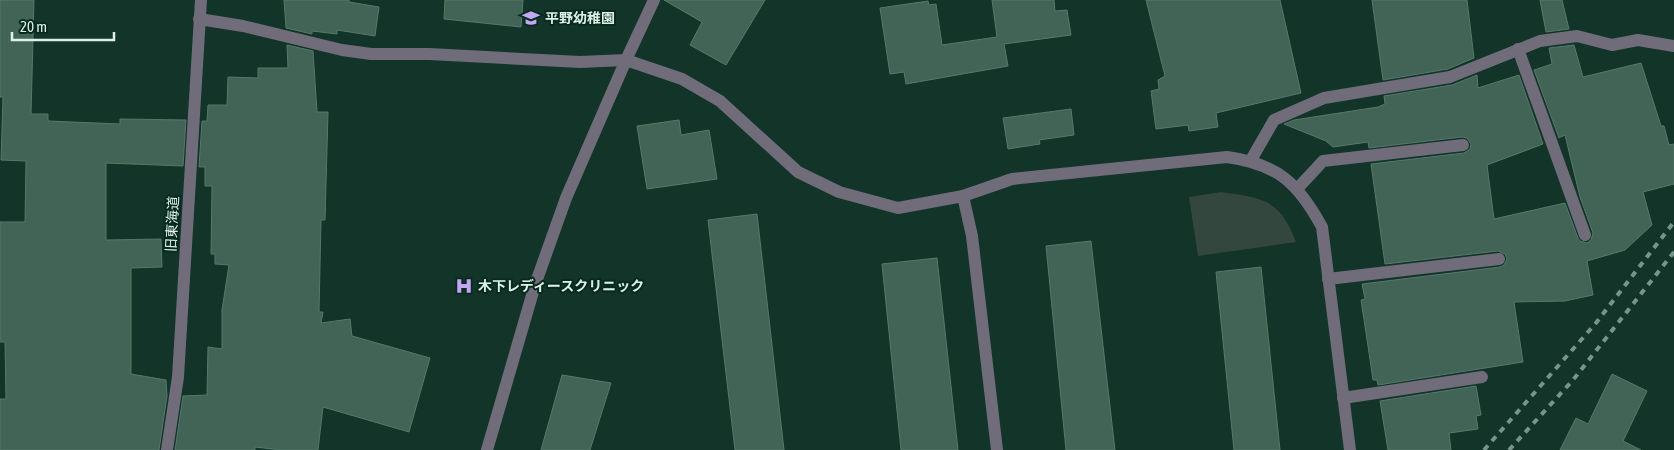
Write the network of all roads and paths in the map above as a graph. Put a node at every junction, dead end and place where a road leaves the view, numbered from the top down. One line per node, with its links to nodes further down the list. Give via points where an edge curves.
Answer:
1 (202, 0): 3 (street, 旧東海道)
2 (654, 0): 6 (street)
3 (199, 19): 6 (street, via 371,54 580,62); 16 (street, 旧東海道, via 178,378)
4 (1674, 46): 5 (street, via 1638,40 1612,45 1577,36 1540,41)
5 (1518, 49): 8 (street, via 1450,77 1324,98 1274,120); 11 (street)
6 (626, 60): 10 (street, via 682,79 720,101 798,172 838,192 898,208); 17 (street, via 566,198 535,285)
7 (1463, 146): 9 (street, via 1323,161)
8 (1251, 160): 9 (street, via 1280,174); 10 (street, via 1227,157 1012,178)
9 (1296, 189): 13 (street, via 1306,198 1322,227)
10 (963, 196): 18 (street, via 972,236)
11 (1585, 235)
12 (1499, 259): 13 (street)
13 (1328, 279): 15 (street)
14 (1482, 377): 15 (street)
15 (1344, 398): 19 (street)
16 (167, 450)
17 (487, 450)
18 (997, 450)
19 (1350, 450)

